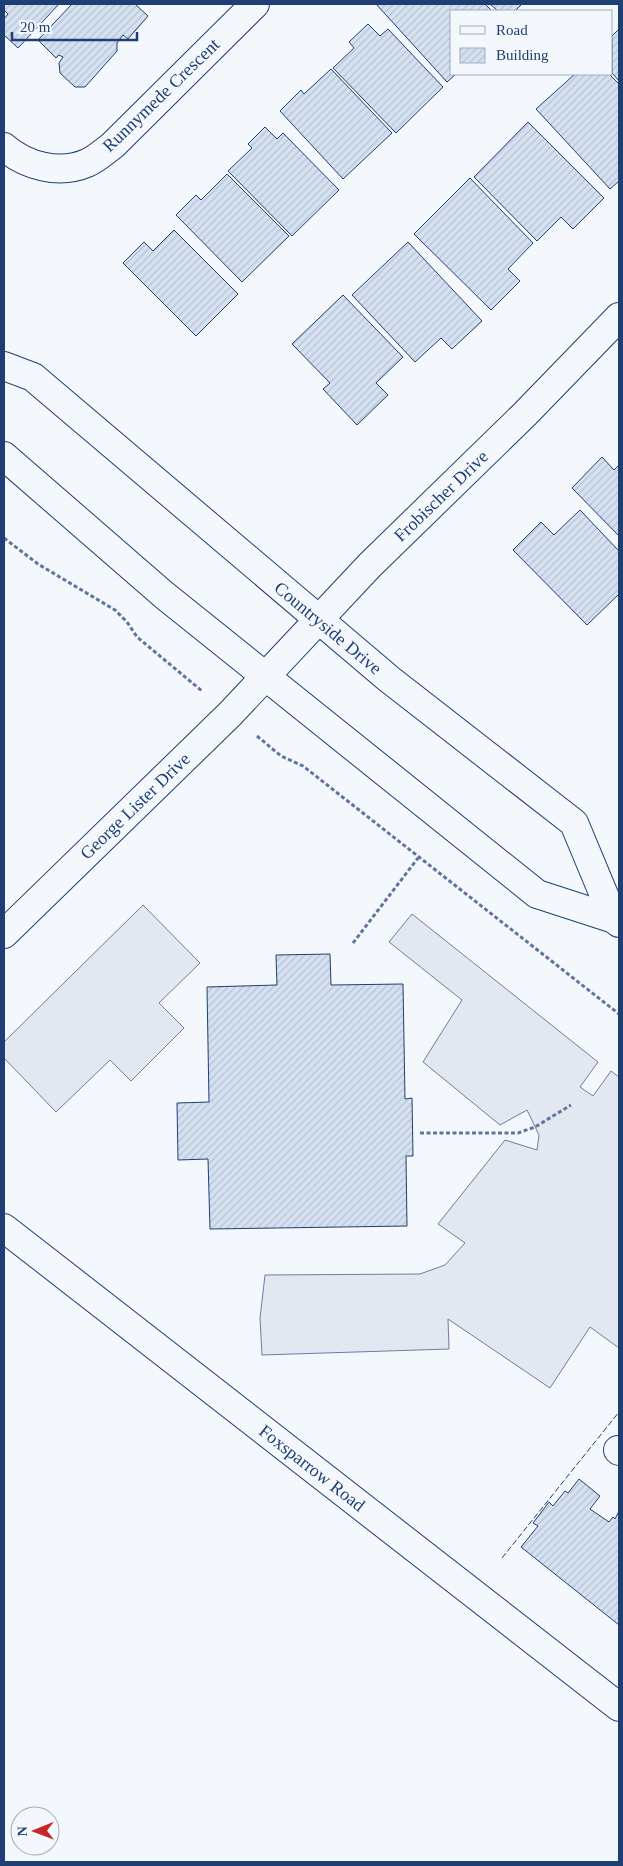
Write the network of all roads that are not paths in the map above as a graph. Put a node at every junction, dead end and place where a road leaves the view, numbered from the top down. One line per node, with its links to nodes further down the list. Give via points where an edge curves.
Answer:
1 (255, 4): 2 (street, Runnymede Crescent, via 113,146 88,163 68,168 39,167)
2 (4, 146)
3 (619, 317): 6 (street, Frobischer Drive)
4 (4, 366): 6 (street, Countryside Drive, via 33,377)
5 (4, 456): 7 (street, Countryside Drive)
6 (318, 620): 7 (street, Frobischer Drive); 8 (street, Countryside Drive, via 574,823)
7 (264, 677): 8 (street, Countryside Drive, via 537,894); 9 (street, George Lister Drive)
8 (617, 921)
9 (4, 934)
10 (4, 1228): 11 (street, Foxsparrow Road)
11 (619, 1707)

